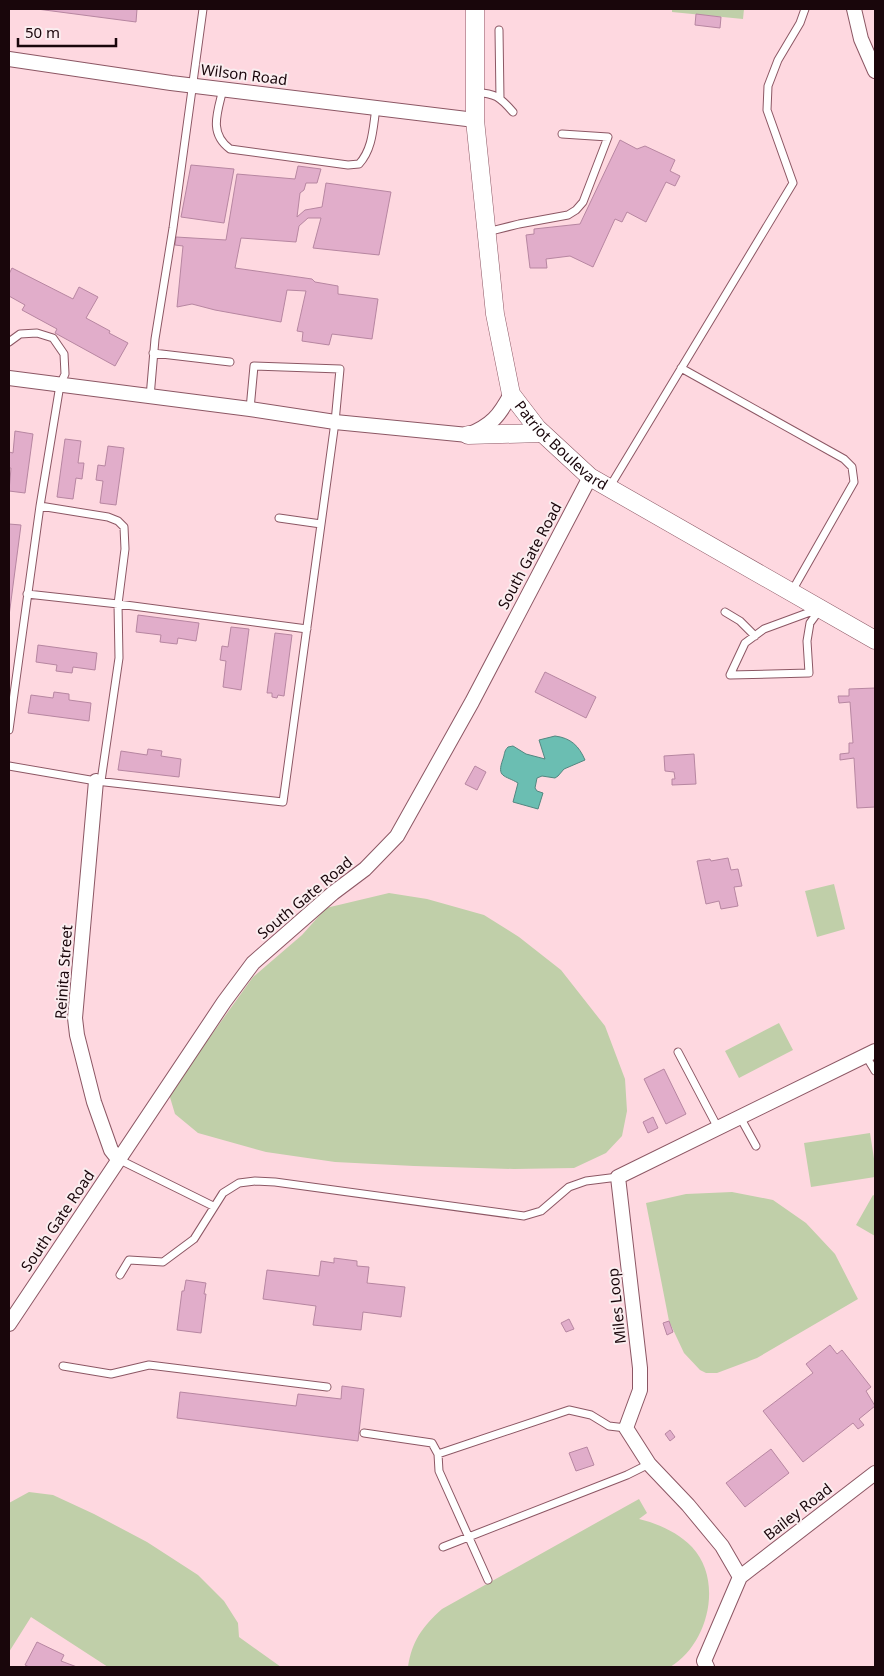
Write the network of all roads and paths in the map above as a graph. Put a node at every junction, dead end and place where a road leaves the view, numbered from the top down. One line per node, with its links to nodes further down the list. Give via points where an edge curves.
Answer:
1 (203, 9): 8 (lane)
2 (475, 9): 10 (street, Patriot Boulevard)
3 (805, 9): 20 (lane, via 768,86 767,110 793,184)
4 (854, 9): 7 (street, via 861,39)
5 (499, 30): 11 (lane)
6 (9, 60): 8 (street, Wilson Road)
7 (875, 71)
8 (192, 86): 9 (street, Wilson Road); 18 (lane)
9 (223, 89): 12 (street, Wilson Road); 12 (lane, via 216,120 217,132 221,143 230,149 348,165 359,164 366,157)
10 (475, 92): 11 (lane); 14 (street, Patriot Boulevard)
11 (500, 98): 13 (lane)
12 (376, 108): 14 (street, Wilson Road)
13 (512, 112)
14 (475, 120): 16 (street, Patriot Boulevard)
15 (562, 134): 16 (lane, via 608,137 583,202 568,215)
16 (487, 232): 23 (street, Patriot Boulevard, via 495,314)
17 (9, 342): 22 (lane, via 20,334 37,333 53,338 64,354 66,374)
18 (153, 353): 19 (lane); 24 (lane)
19 (230, 362)
20 (681, 368): 30 (lane); 34 (lane, via 844,459 852,467 854,482)
21 (9, 378): 22 (street)
22 (60, 385): 24 (street); 31 (lane)
23 (511, 394): 27 (street, via 492,422); 28 (street, Patriot Boulevard)
24 (150, 397): 25 (street)
25 (250, 409): 26 (street); 26 (lane, via 254,366 340,370)
26 (335, 422): 27 (street); 33 (lane)
27 (468, 435): 28 (street)
28 (544, 435): 29 (street, Patriot Boulevard)
29 (590, 477): 30 (street, Patriot Boulevard); 51 (street, South Gate Road, via 472,702 397,836 365,869 332,893 253,963)
30 (609, 489): 34 (street, Patriot Boulevard)
31 (40, 506): 35 (lane); 36 (lane, via 108,517 124,527 125,549)
32 (279, 518): 33 (lane)
33 (321, 524): 39 (lane)
34 (792, 592): 37 (street, Patriot Boulevard)
35 (27, 594): 36 (lane); 42 (lane)
36 (118, 604): 39 (lane); 44 (lane, via 119,658)
37 (821, 608): 40 (lane, via 764,628); 40 (lane, via 810,623 807,641 809,673 730,675 745,643); 41 (street, Patriot Boulevard)
38 (725, 612): 40 (lane)
39 (308, 630): 44 (lane, via 283,802)
40 (755, 636)
41 (875, 640)
42 (9, 730)
43 (9, 766): 44 (lane)
44 (99, 781): 51 (street, Reinita Street, via 76,1018 94,1102 111,1150)
45 (678, 1052): 49 (lane)
46 (871, 1053): 47 (lane); 48 (street)
47 (875, 1072)
48 (740, 1117): 49 (street); 50 (lane)
49 (718, 1128): 52 (street)
50 (756, 1146)
51 (118, 1159): 53 (lane); 55 (street, South Gate Road)
52 (618, 1177): 53 (lane, via 569,1187 541,1211 524,1216 255,1181 239,1183 223,1193); 58 (street, Miles Loop, via 640,1368 640,1390)
53 (213, 1206): 54 (lane, via 194,1239 163,1262 129,1260)
54 (120, 1275)
55 (9, 1324)
56 (63, 1366): 57 (lane, via 110,1374 149,1365)
57 (327, 1387)
58 (626, 1428): 60 (lane, via 609,1426 591,1415 569,1410); 61 (street)
59 (364, 1433): 60 (lane, via 432,1443)
60 (438, 1454): 63 (lane, via 439,1472)
61 (649, 1464): 63 (lane, via 627,1476); 65 (street, via 722,1546)
62 (875, 1472): 65 (street, Bailey Road)
63 (469, 1537): 64 (lane); 66 (lane)
64 (443, 1547)
65 (740, 1577): 67 (street, via 704,1661)
66 (488, 1580)
67 (707, 1667)

